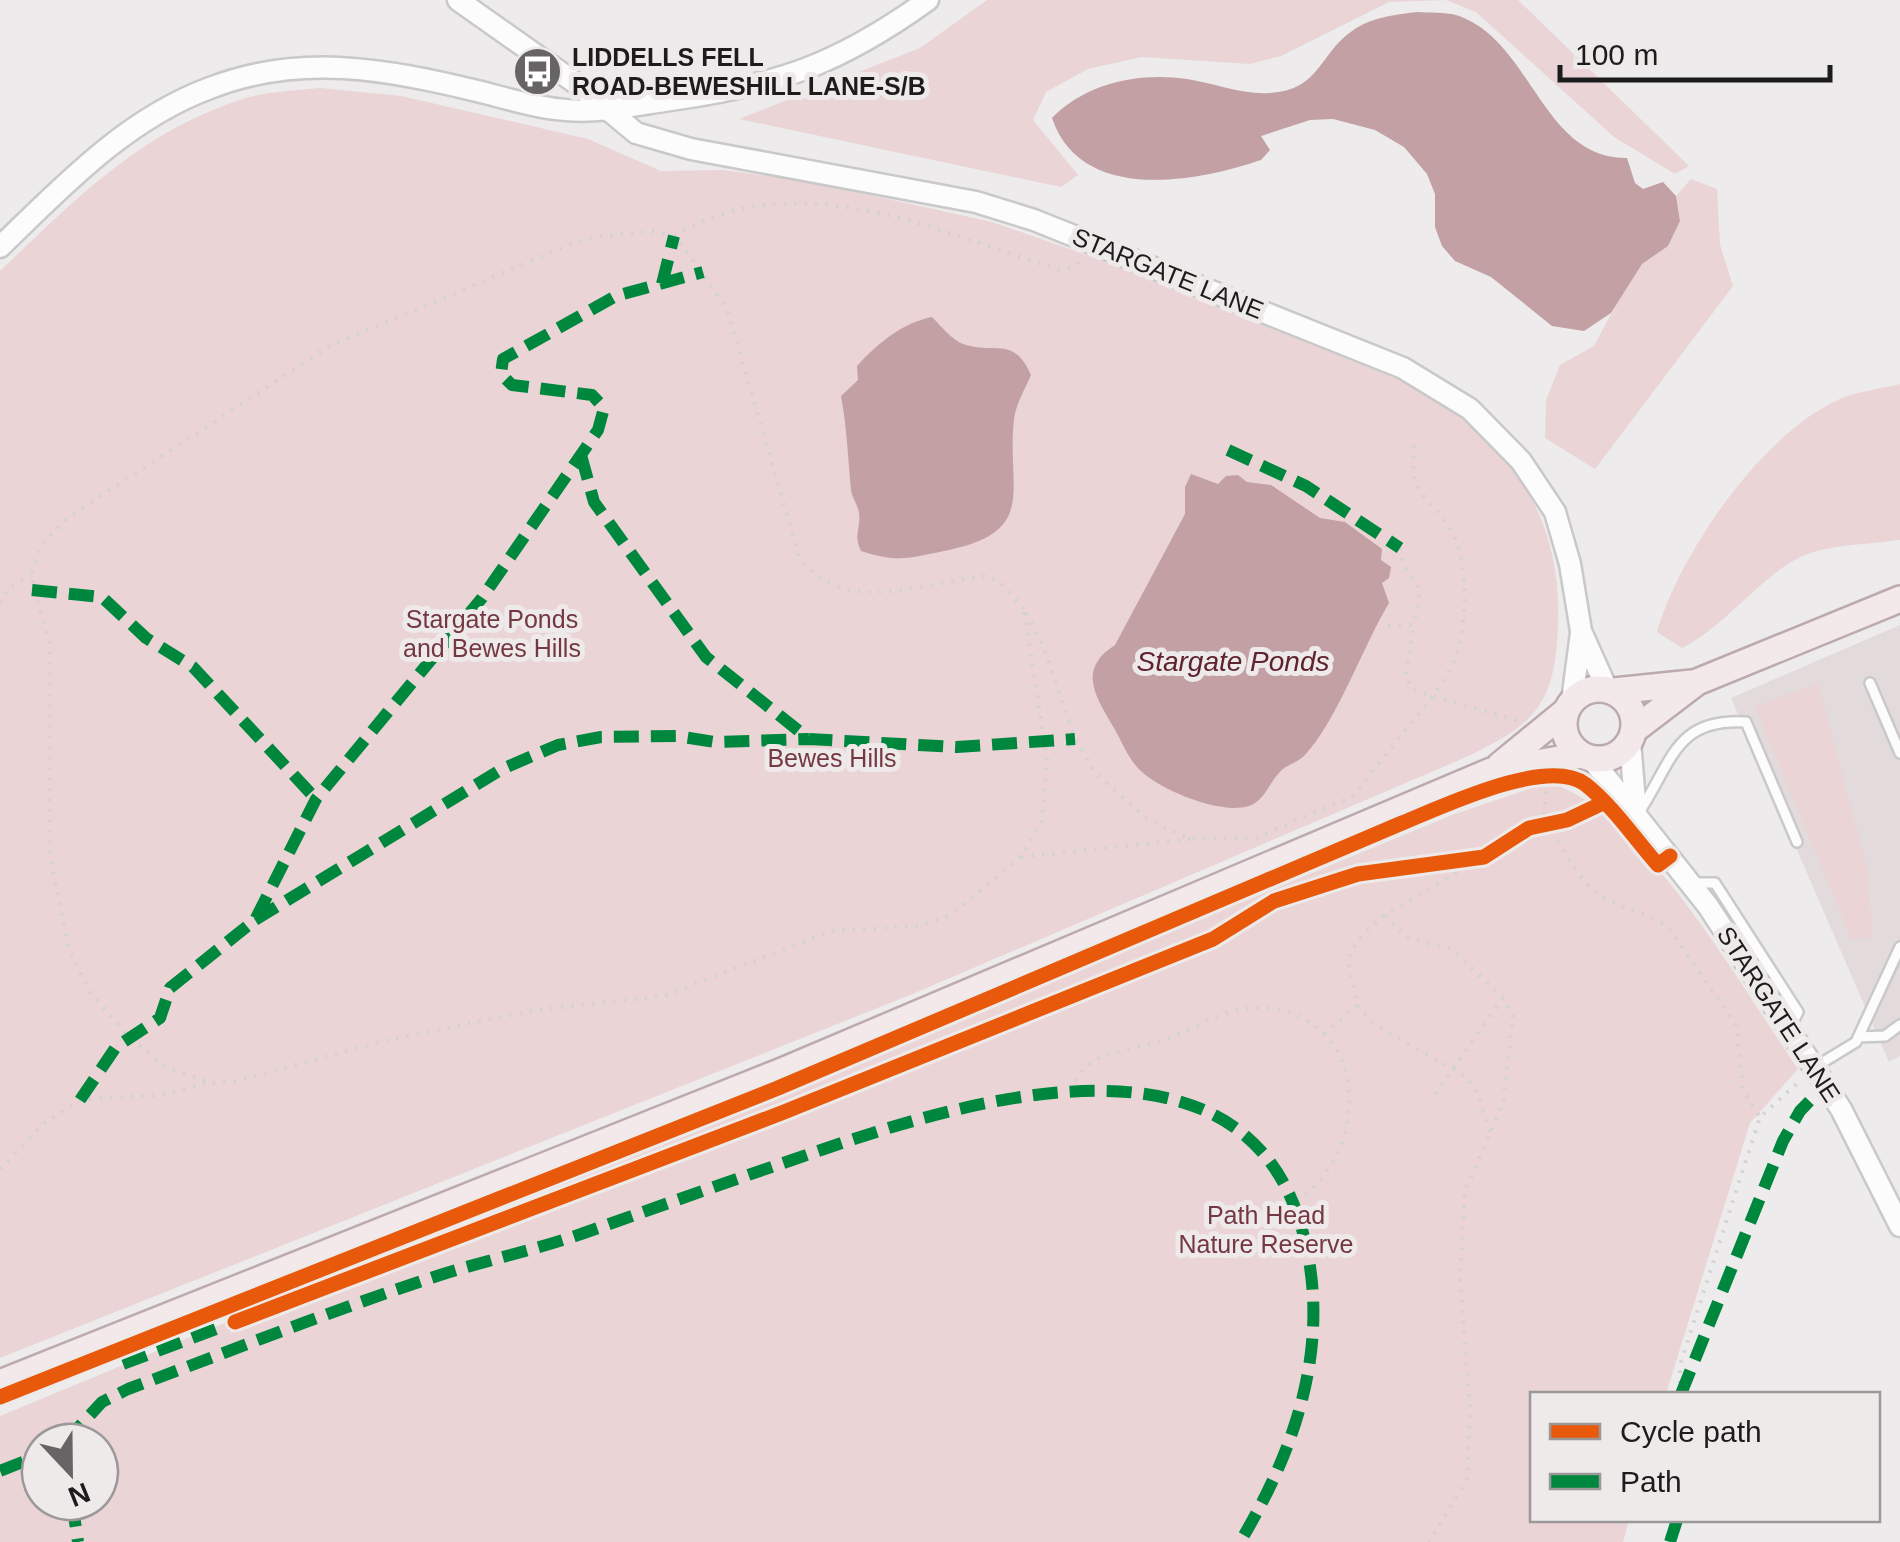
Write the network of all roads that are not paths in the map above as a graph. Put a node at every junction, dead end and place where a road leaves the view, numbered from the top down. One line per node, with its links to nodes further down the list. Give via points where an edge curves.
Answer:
1 (458, 0): 3 (street, STARGATE LANE)
2 (928, 0): 3 (street, via 852,50 792,77)
3 (608, 110): 4 (street, via 538,106 362,66 247,76 185,98 121,138); 6 (street, STARGATE LANE, via 636,132 664,142 976,202 1091,241 1403,368 1470,409 1521,461 1555,512)
4 (0, 247)
5 (1900, 599): 7 (main road)
6 (1581, 631): 9 (street, STARGATE LANE); 10 (street, STARGATE LANE)
7 (1697, 682): 9 (main road); 11 (main road)
8 (1870, 683): 12 (lane)
9 (1610, 690): 10 (main road, via 1588,690); 11 (main road, via 1632,711)
10 (1569, 706): 13 (main road, via 1566,732); 14 (main road)
11 (1632, 736): 13 (main road, via 1608,758); 15 (street)
12 (1900, 752)
13 (1586, 756): 14 (main road); 15 (street, STARGATE LANE)
14 (1492, 770): 23 (main road, via 782,1071)
15 (1637, 816): 16 (lane, via 1685,736 1722,721 1746,722); 20 (street, STARGATE LANE, via 1691,883)
16 (1797, 842)
17 (1900, 947): 19 (lane)
18 (1900, 1025): 19 (lane, via 1885,1036)
19 (1858, 1036): 20 (lane)
20 (1813, 1068): 21 (street, STARGATE LANE)
21 (1894, 1193): 22 (street, STARGATE LANE)
22 (1900, 1226)
23 (0, 1383)

